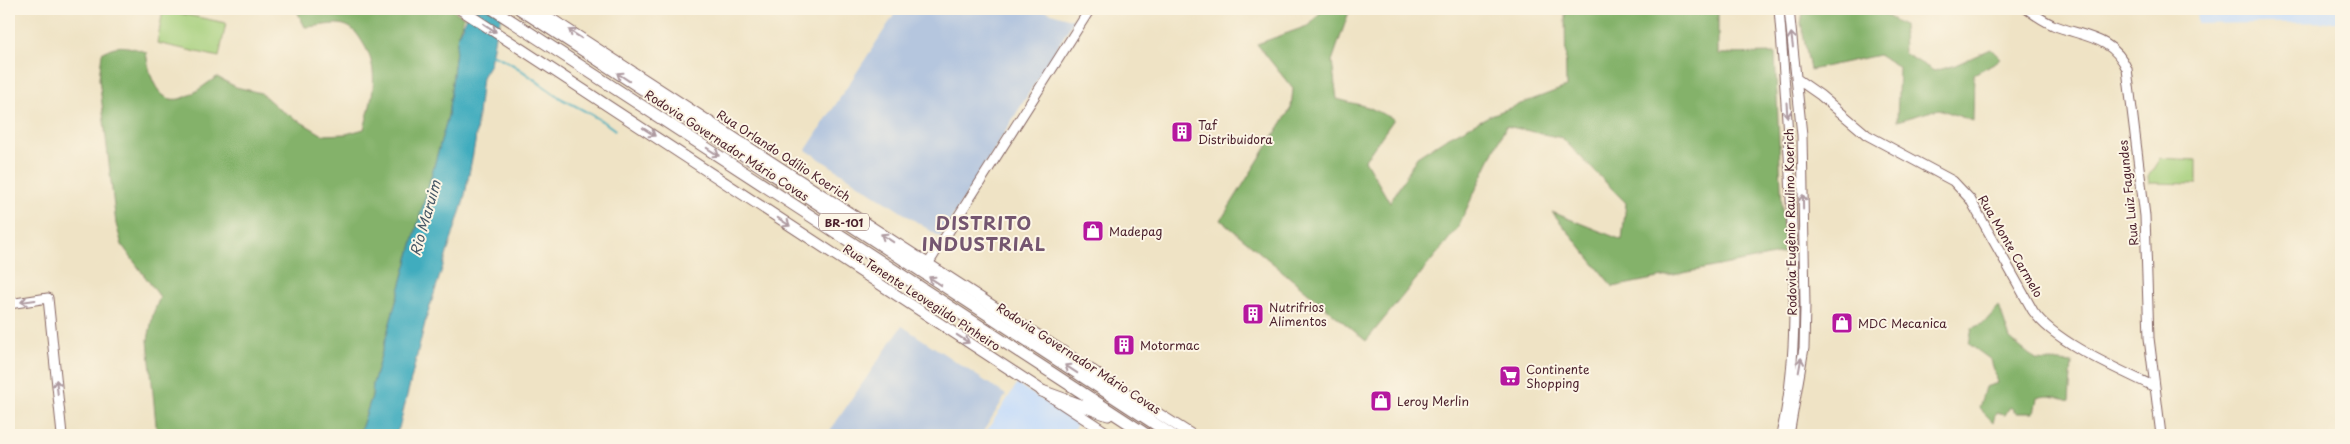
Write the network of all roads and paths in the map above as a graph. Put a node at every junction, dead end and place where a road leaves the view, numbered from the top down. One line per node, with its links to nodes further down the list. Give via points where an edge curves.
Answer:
1 (460, 9): 14 (main road, Rua Tenente Leovegildo Pinheiro, one-way to 14)
2 (493, 9): 15 (highway, Rodovia Governador Mário Covas / BR-101, one-way to 15)
3 (520, 9): 8 (highway, Rodovia Governador Mário Covas / BR-101)
4 (1090, 9): 10 (main road)
5 (1780, 9): 22 (main road, Rodovia Eugênio Raulino Koerich, one-way to 22, via 1794,295 1792,354)
6 (1789, 9): 9 (main road, Rodovia Eugênio Raulino Koerich, one-way to 6)
7 (2027, 9): 13 (main road, Rua Luiz Fagundes, via 2053,25 2109,45 2127,70 2145,216 2149,338)
8 (536, 12): 10 (main road, Rua Orlando Odílio Koerich, one-way to 8); 16 (highway, Rodovia Governador Mário Covas / BR-101, one-way to 8, via 712,136)
9 (1797, 79): 13 (main road, Rua Monte Carmelo, via 1873,139 1906,154 1958,185 1970,199 2028,302 2046,327 2069,343); 23 (main road, Rodovia Eugênio Raulino Koerich, one-way to 9, via 1804,348 1805,306 1802,136)
10 (928, 264): 12 (main road, Rua Orlando Odílio Koerich)
11 (9, 304): 17 (main road, one-way to 11, via 48,298)
12 (1092, 371): 16 (highway); 21 (main road, Rua Orlando Odílio Koerich)
13 (2155, 387): 24 (main road, Rua Luiz Fagundes)
14 (1042, 391): 15 (highway); 18 (main road, Rua Tenente Leovegildo Pinheiro)
15 (1124, 421): 19 (highway, Rodovia Governador Mário Covas / BR-101)
16 (1156, 425): 20 (highway, Rodovia Governador Mário Covas / BR-101)
17 (62, 435)
18 (1110, 435)
19 (1147, 435)
20 (1172, 435)
21 (1192, 435)
22 (1780, 435)
23 (1789, 435)
24 (2161, 435)

